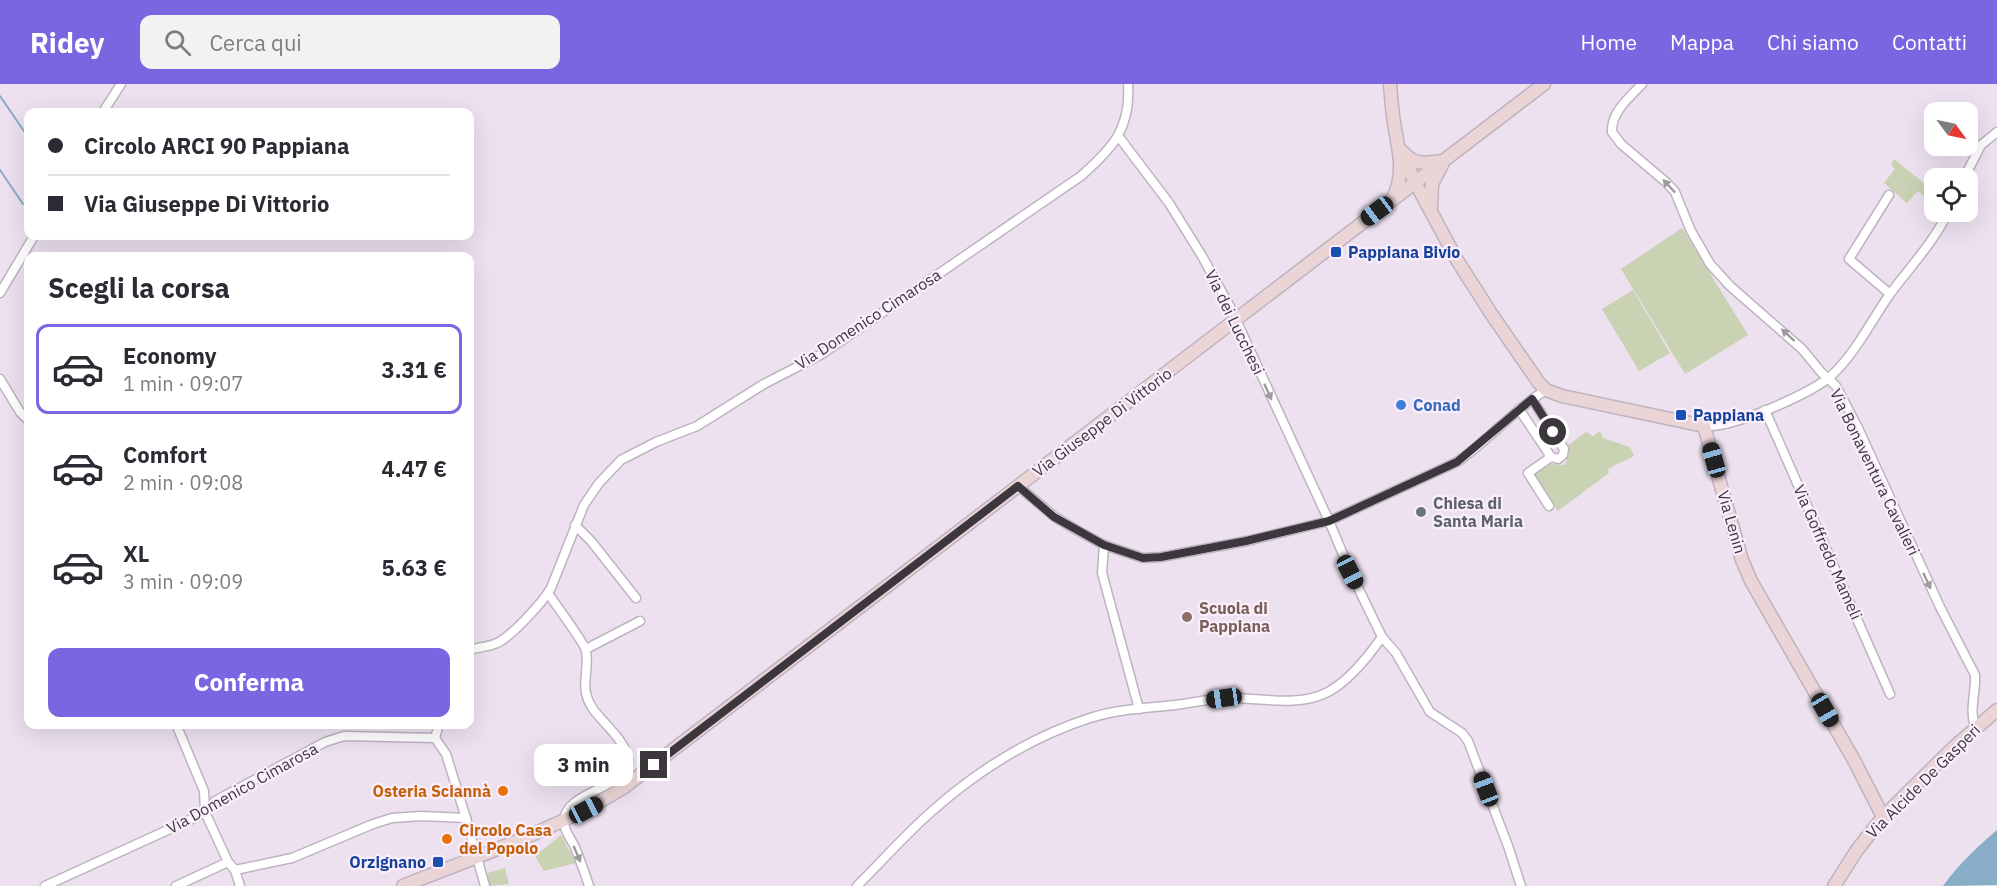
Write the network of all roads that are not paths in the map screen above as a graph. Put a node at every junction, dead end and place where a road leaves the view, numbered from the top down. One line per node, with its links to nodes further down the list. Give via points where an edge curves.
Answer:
1 (121, 84): 6 (street)
2 (1128, 84): 8 (street, Via Domenico Cimarosa)
3 (1390, 84): 9 (street)
4 (1544, 84): 10 (street, Via Giuseppe Di Vittorio)
5 (1642, 84): 21 (street, Via Bonaventura Cavalieri, one-way to 5, via 1710,264 1675,192 1615,138 1614,118)
6 (106, 108)
7 (1997, 132): 11 (street, via 1981,145)
8 (1119, 136): 20 (street, Via dei Lucchesi, via 1182,223); 33 (street, Via Domenico Cimarosa, via 1073,182 822,354 697,426 621,460 590,495)
9 (1400, 148): 10 (street, via 1418,164); 12 (street); 14 (street, via 1400,179)
10 (1444, 161): 12 (street, Via Giuseppe Di Vittorio); 15 (street, via 1432,184)
11 (1969, 168)
12 (1415, 182): 14 (street, Via Giuseppe Di Vittorio); 15 (street)
13 (1889, 195): 19 (street, via 1849,260)
14 (1393, 199): 15 (street, via 1409,197); 20 (street, Via Giuseppe Di Vittorio)
15 (1431, 210): 23 (street, via 1492,315)
16 (1943, 222): 19 (street)
17 (31, 240): 18 (street)
18 (0, 293)
19 (1890, 294): 21 (street, via 1843,363)
20 (1235, 320): 30 (street, Via Giuseppe Di Vittorio); 32 (street, Via dei Lucchesi, one-way to 32)
21 (1828, 378): 26 (street); 44 (street, Via Bonaventura Cavalieri, one-way to 44, via 1846,403 1975,675 1971,712)
22 (0, 379): 27 (street)
23 (1546, 390): 24 (street); 28 (street)
24 (1532, 399): 25 (street); 29 (street, via 1564,449 1558,459)
25 (1519, 409): 29 (street); 32 (street, via 1457,462)
26 (1766, 410): 28 (street, via 1724,426); 41 (street, Via Goffredo Mameli)
27 (24, 416)
28 (1704, 426): 49 (street, Via Lenin, via 1750,581)
29 (1551, 457): 31 (street, via 1528,473)
30 (1018, 486): 34 (street, via 1054,517); 51 (street, Via Giuseppe Di Vittorio, via 636,779)
31 (1549, 506)
32 (1329, 521): 34 (street, via 1161,557 1143,558); 38 (street, Via dei Lucchesi)
33 (575, 525): 35 (street, Via Domenico Cimarosa); 36 (street)
34 (1104, 545): 42 (street, via 1102,573)
35 (548, 593): 39 (street, Via Domenico Cimarosa, via 504,640); 40 (street)
36 (636, 598)
37 (640, 621): 40 (street)
38 (1382, 637): 42 (street, via 1343,681 1318,696 1291,700 1224,698); 62 (street, Via dei Lucchesi, via 1396,653 1430,712 1468,741)
39 (474, 649)
40 (586, 649): 51 (street, via 586,697 623,746 628,763 622,774 571,805)
41 (1890, 694)
42 (1139, 709): 61 (street, via 1091,718 1011,753 929,813)
43 (1997, 710): 44 (street, Via Alcide De Gasperi)
44 (1976, 727): 49 (street, Via Alcide De Gasperi)
45 (178, 729): 48 (street, via 204,791)
46 (438, 729): 47 (street)
47 (435, 738): 48 (street, Via Domenico Cimarosa, via 374,735 333,739 215,801); 50 (street, via 446,754)
48 (205, 812): 53 (street); 56 (street, Via Domenico Cimarosa)
49 (1883, 817): 63 (street, Via Alcide De Gasperi)
50 (466, 818): 52 (street); 54 (street, via 392,818 292,858)
51 (564, 822): 52 (street, Via Giuseppe Di Vittorio); 60 (street, one-way to 60)
52 (478, 856): 55 (street, Via Giuseppe Di Vittorio); 59 (street)
53 (228, 862): 54 (street); 57 (street)
54 (235, 870): 58 (street)
55 (410, 885)
56 (45, 886)
57 (176, 886)
58 (240, 886)
59 (485, 886)
60 (589, 886)
61 (857, 886)
62 (1521, 886)
63 (1834, 886)

